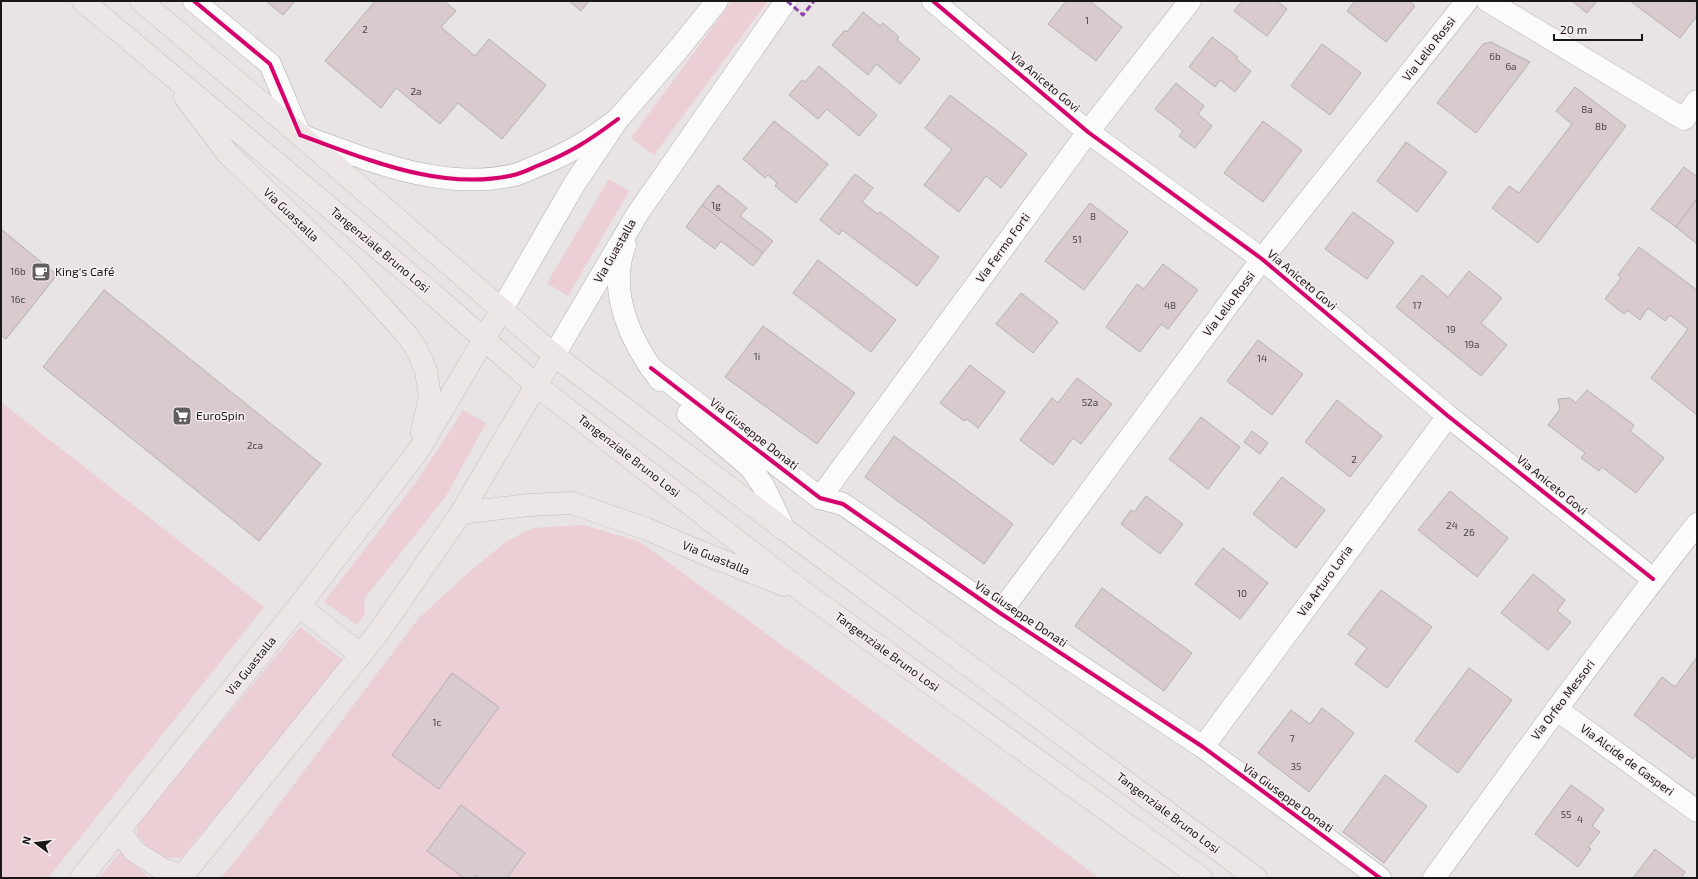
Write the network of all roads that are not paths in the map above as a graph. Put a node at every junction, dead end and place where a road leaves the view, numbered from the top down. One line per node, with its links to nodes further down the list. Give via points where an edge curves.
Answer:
1 (83, 1): 10 (main road, Tangenziale Bruno Losi)
2 (142, 1): 14 (main road, Tangenziale Bruno Losi)
3 (194, 1): 14 (street, via 270,64)
4 (717, 1): 12 (street, Via Guastalla)
5 (786, 1): 15 (street, Via Guastalla)
6 (933, 1): 13 (street, Via Aniceto Govi)
7 (1190, 1): 13 (street, Via Fermo Forti)
8 (1467, 1): 16 (street, Via Lelio Rossi)
9 (1488, 1): 11 (street, via 1684,119)
10 (165, 69): 18 (main road, Tangenziale Bruno Losi); 23 (main road, Via Guastalla, via 228,154 351,273 412,342 426,371 430,396)
11 (1697, 101)
12 (618, 119): 14 (street, via 588,142 557,158 516,175 491,179 444,179 379,163); 17 (street, Via Guastalla, via 576,183)
13 (1088, 132): 16 (street, Via Aniceto Govi); 24 (street, Via Fermo Forti)
14 (300, 135): 17 (main road, Tangenziale Bruno Losi)
15 (638, 213): 19 (street, Via Guastalla); 20 (street, via 623,250 619,279 624,314 635,341)
16 (1262, 259): 22 (street, Via Aniceto Govi); 31 (street, Via Lelio Rossi)
17 (502, 309): 18 (main road, Via Guastalla); 19 (main road, Tangenziale Bruno Losi)
18 (485, 338): 21 (main road, Tangenziale Bruno Losi); 23 (main road, Via Guastalla)
19 (554, 355): 21 (main road, Via Guastalla); 27 (main road, Tangenziale Bruno Losi)
20 (651, 368): 24 (street, Via Giuseppe Donati); 27 (street, via 685,411 751,468 764,487)
21 (536, 385): 25 (main road, Via Guastalla); 29 (main road, Tangenziale Bruno Losi)
22 (1448, 416): 28 (street, Via Aniceto Govi); 34 (street, Via Arturo Loria)
23 (418, 451): 30 (main road, Via Guastalla)
24 (820, 498): 31 (street, Via Giuseppe Donati, via 842,504)
25 (461, 513): 29 (main road, Via Guastalla, via 572,503 647,529); 32 (main road, Via Guastalla)
26 (1697, 524): 28 (street, Via Orfeo Messori)
27 (784, 529): 40 (main road, Tangenziale Bruno Losi)
28 (1653, 579): 33 (street, Via Orfeo Messori)
29 (806, 594): 39 (main road, Tangenziale Bruno Losi)
30 (298, 606): 32 (main road); 36 (main road, Via Guastalla)
31 (1000, 613): 34 (street, Via Giuseppe Donati)
32 (361, 655): 37 (main road, Via Guastalla)
33 (1556, 709): 35 (street, Via Alcide de Gasperi); 42 (street, Via Orfeo Messori)
34 (1203, 747): 41 (street, Via Giuseppe Donati)
35 (1697, 811)
36 (119, 830): 37 (main road, via 134,851 162,869); 38 (main road, Via Guastalla)
37 (183, 877)
38 (81, 878)
39 (1201, 878)
40 (1256, 878)
41 (1380, 878)
42 (1434, 878)

